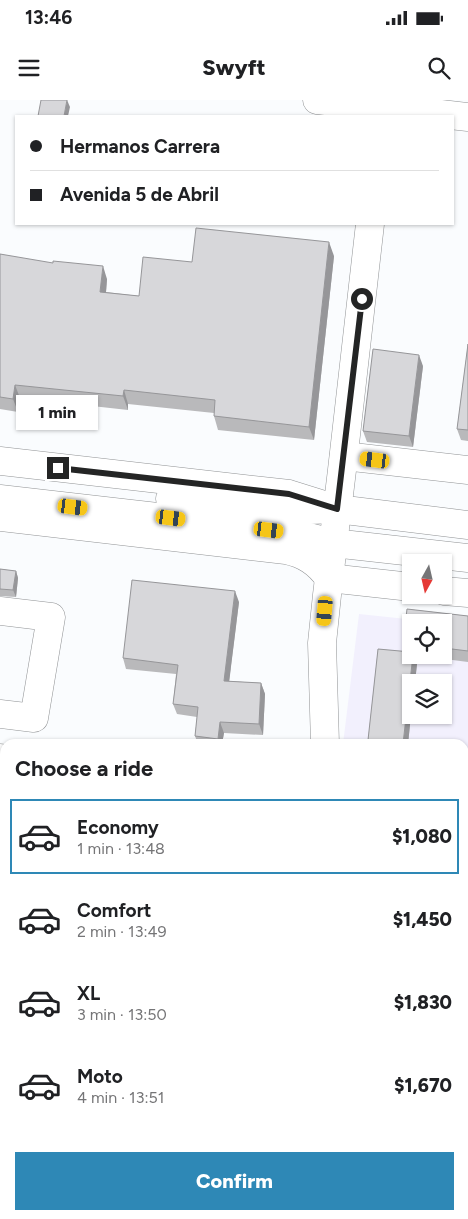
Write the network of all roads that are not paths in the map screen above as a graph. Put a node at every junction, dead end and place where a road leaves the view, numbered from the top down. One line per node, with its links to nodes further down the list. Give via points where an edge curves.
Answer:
1 (316, 100): 2 (main road)
2 (383, 112): 3 (main road)
3 (434, 115)
4 (454, 116): 5 (main road)
5 (468, 117)
6 (370, 225): 7 (main road)
7 (344, 456): 9 (main road); 13 (main road)
8 (0, 461): 11 (main road)
9 (468, 470)
10 (0, 481): 11 (main road)
11 (74, 498): 12 (main road); 13 (main road, via 289,494); 14 (main road); 16 (main road, via 289,532); 18 (main road, via 308,557)
12 (0, 499)
13 (337, 509): 15 (main road); 16 (main road)
14 (0, 517)
15 (468, 525)
16 (333, 543): 17 (main road); 18 (main road)
17 (468, 558)
18 (329, 578): 19 (main road); 24 (main road, via 322,653)
19 (402, 586)
20 (452, 592): 21 (main road)
21 (468, 593)
22 (0, 611): 23 (main road, via 51,617 34,718)
23 (0, 714)
24 (325, 739)

